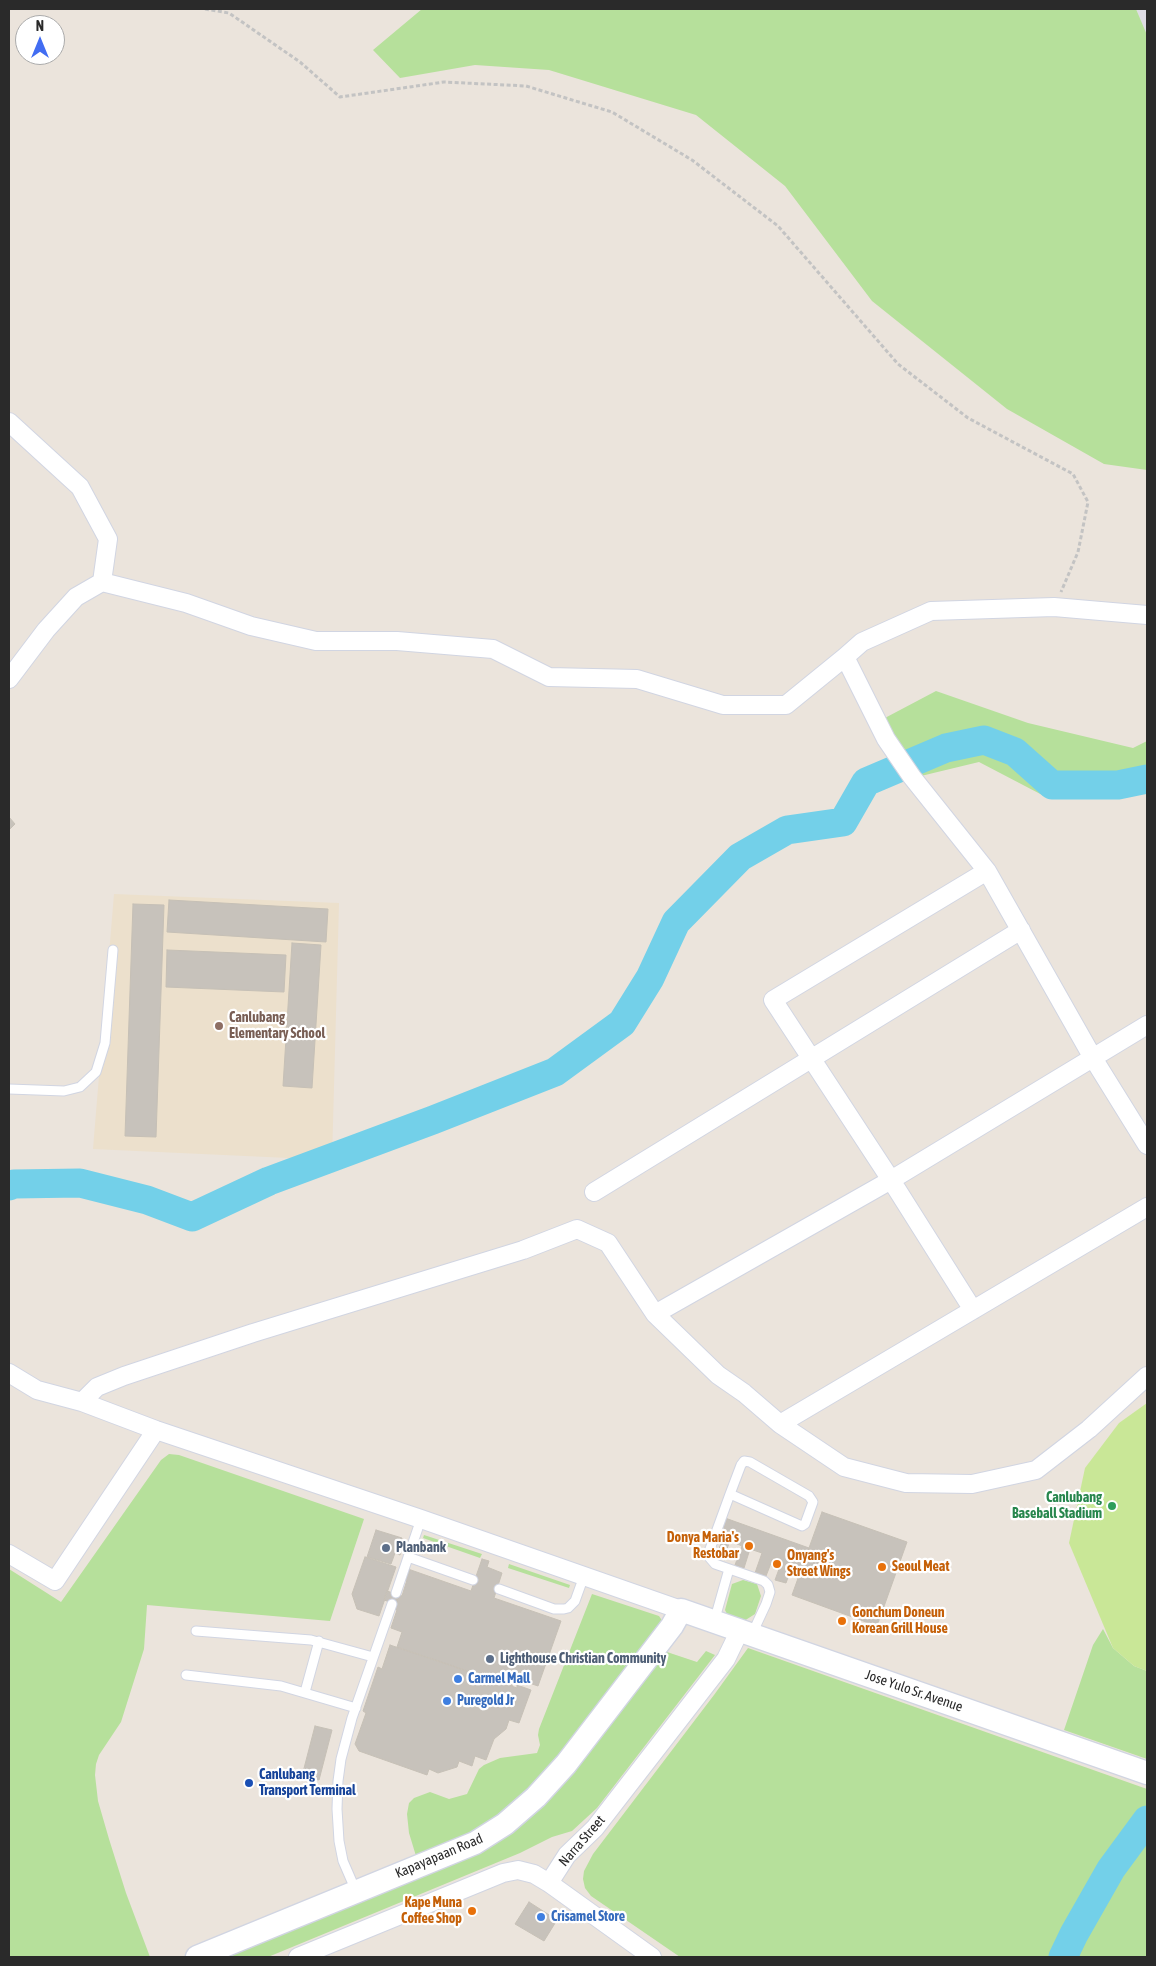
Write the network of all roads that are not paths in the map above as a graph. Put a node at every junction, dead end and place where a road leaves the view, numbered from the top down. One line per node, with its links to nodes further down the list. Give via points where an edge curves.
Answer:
1 (9, 422): 2 (street, via 80,487 108,539)
2 (102, 582): 4 (street, via 186,604 251,626 316,641 397,641 493,649 549,677 637,679 723,704 786,705); 5 (street, via 76,597)
3 (1147, 615): 4 (street, via 1054,607 931,611 862,642)
4 (845, 657): 6 (street, via 886,738 912,777)
5 (9, 679)
6 (988, 871): 7 (street); 11 (street, via 773,1000)
7 (1021, 930): 10 (street); 11 (street)
8 (113, 950): 12 (lane, via 105,1043 96,1072 80,1086 64,1091)
9 (1147, 1025): 10 (street)
10 (1094, 1058): 13 (street); 14 (street)
11 (811, 1059): 14 (street); 15 (street)
12 (9, 1089)
13 (1147, 1145)
14 (891, 1180): 17 (street); 18 (street)
15 (594, 1192)
16 (1147, 1207): 17 (street)
17 (973, 1310): 22 (street)
18 (655, 1314): 21 (street, via 608,1243 577,1229 523,1250 124,1376 98,1387); 22 (street, via 718,1375)
19 (9, 1373): 21 (street, via 37,1390)
20 (1147, 1376): 22 (street, via 1089,1429 1036,1470 972,1484 906,1483 844,1467)
21 (82, 1402): 23 (street)
22 (780, 1424)
23 (156, 1430): 25 (street); 26 (street, via 55,1581)
24 (730, 1494): 24 (lane, via 745,1461 809,1496 813,1505 806,1524 802,1526); 28 (lane, via 709,1553 715,1564)
25 (421, 1519): 27 (lane); 29 (street)
26 (9, 1554)
27 (408, 1556): 30 (lane); 32 (lane)
28 (729, 1569): 35 (lane); 37 (lane, via 764,1581 770,1592 766,1604)
29 (584, 1576): 31 (lane, via 575,1602 564,1609); 34 (street)
30 (473, 1580)
31 (499, 1589)
32 (396, 1593)
33 (392, 1604): 39 (lane)
34 (681, 1610): 35 (street, Jose Yulo Sr. Avenue); 45 (street, Kapayapaan Road, via 566,1764 505,1824 475,1843)
35 (714, 1622): 37 (street, Jose Yulo Sr. Avenue)
36 (196, 1631): 38 (lane)
37 (746, 1632): 43 (street, Jose Yulo Sr. Avenue); 44 (street, Narra Street, via 595,1828 567,1855)
38 (320, 1641): 39 (lane); 41 (lane)
39 (374, 1657): 42 (lane)
40 (186, 1675): 41 (lane)
41 (305, 1692): 42 (lane)
42 (356, 1708): 45 (lane, via 341,1759 337,1809 341,1851)
43 (1138, 1770)
44 (549, 1883): 47 (street, via 526,1871 503,1874); 48 (street)
45 (356, 1891): 46 (street, Kapayapaan Road)
46 (197, 1957)
47 (298, 1957)
48 (652, 1957)

